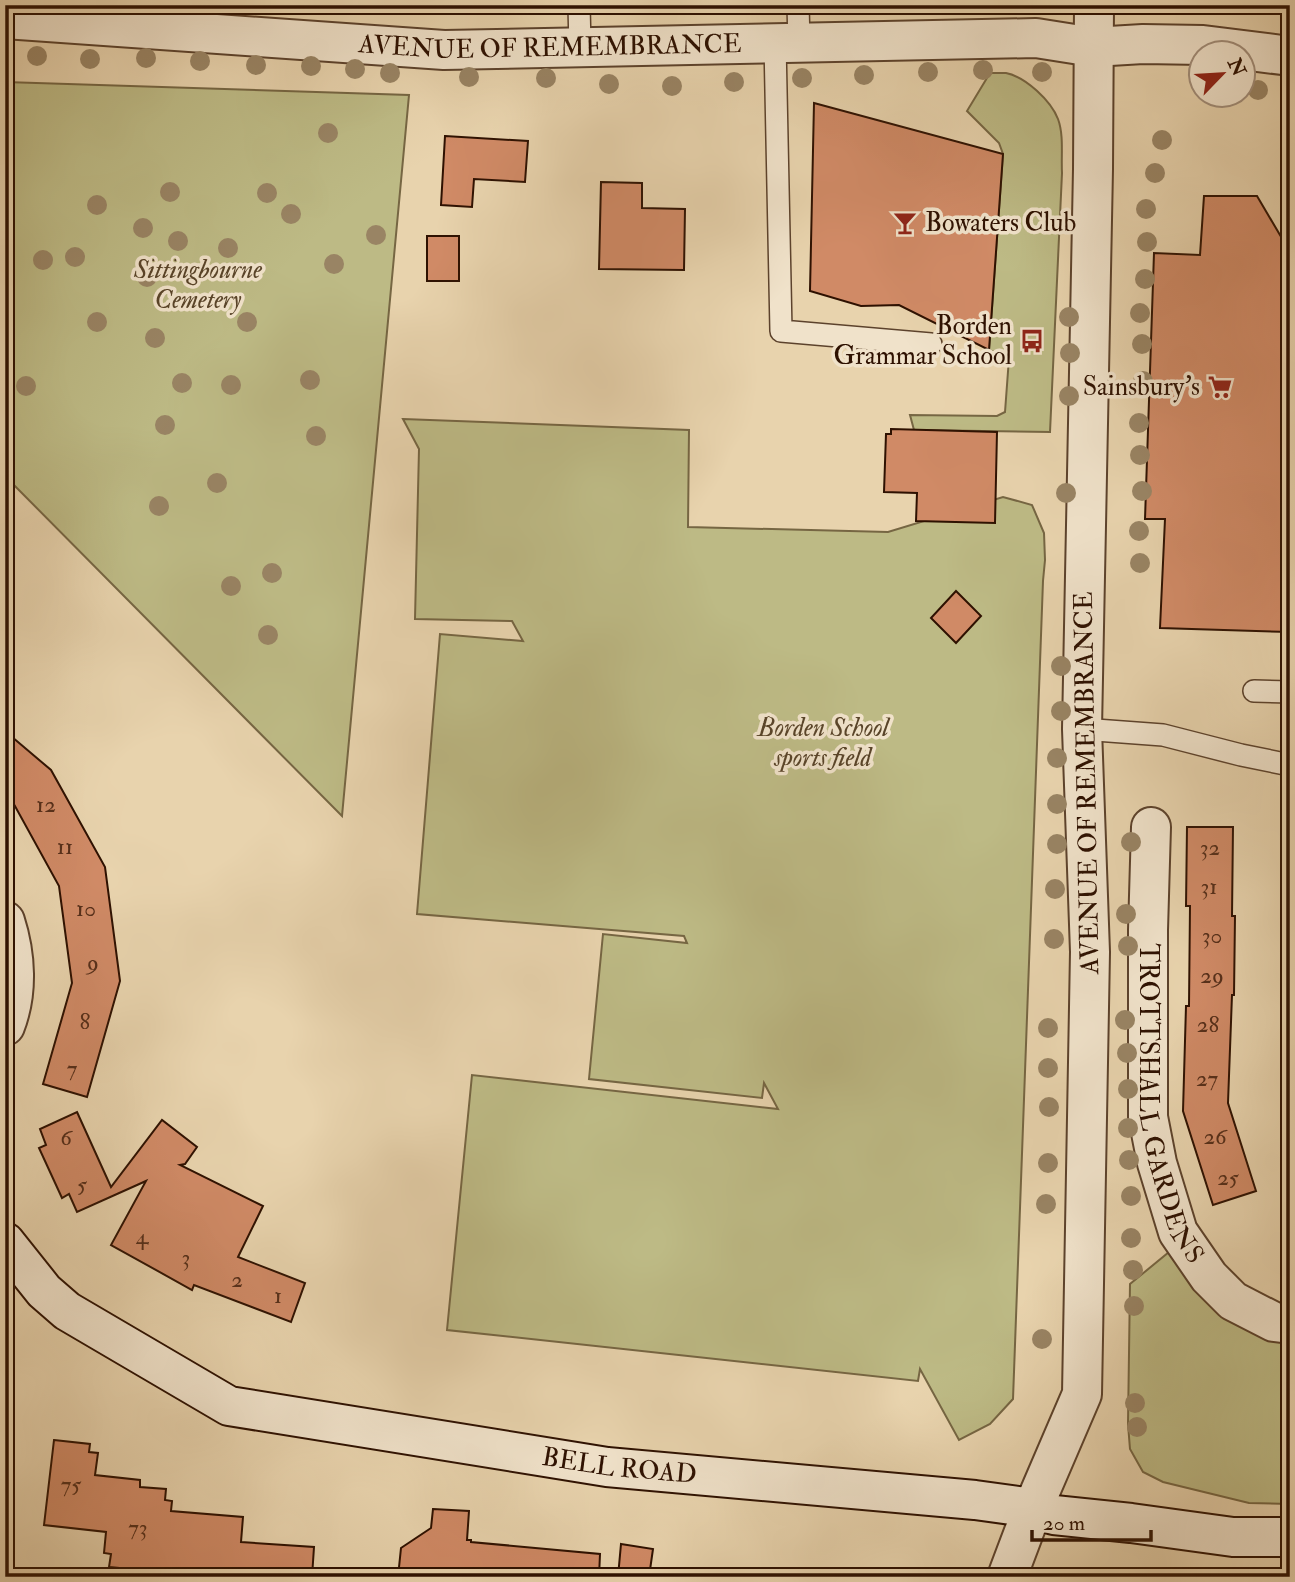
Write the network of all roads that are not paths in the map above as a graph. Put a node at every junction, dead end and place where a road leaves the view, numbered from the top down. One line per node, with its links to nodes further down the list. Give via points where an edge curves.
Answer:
1 (579, 5): 6 (lane)
2 (798, 5): 5 (lane)
3 (1094, 5): 7 (street, AVENUE OF REMEMBRANCE)
4 (5, 19): 6 (street, AVENUE OF REMEMBRANCE, via 444,50)
5 (787, 43): 6 (street, AVENUE OF REMEMBRANCE); 7 (street, AVENUE OF REMEMBRANCE, via 1036,38); 9 (lane, via 781,331)
6 (580, 47)
7 (1093, 47): 8 (street, via 1203,45); 12 (street, AVENUE OF REMEMBRANCE)
8 (1290, 56)
9 (931, 344)
10 (1254, 691): 11 (lane)
11 (1290, 692)
12 (1082, 729): 13 (lane, via 1163,735); 19 (street, AVENUE OF REMEMBRANCE, via 1090,952 1082,1394)
13 (1290, 765)
14 (1151, 827): 18 (street, TROTTSHALL GARDENS, via 1148,1117 1157,1163 1178,1232 1209,1277 1233,1301 1274,1322)
15 (5, 921): 16 (street, via 15,967 12,1009)
16 (5, 1026)
17 (7, 1249): 19 (street, BELL ROAD, via 67,1311 229,1406 607,1467)
18 (1290, 1324)
19 (1033, 1508): 20 (street, BELL ROAD, via 1054,1515 1233,1537); 21 (street, AVENUE OF REMEMBRANCE)
20 (1290, 1537)
21 (1007, 1577)

